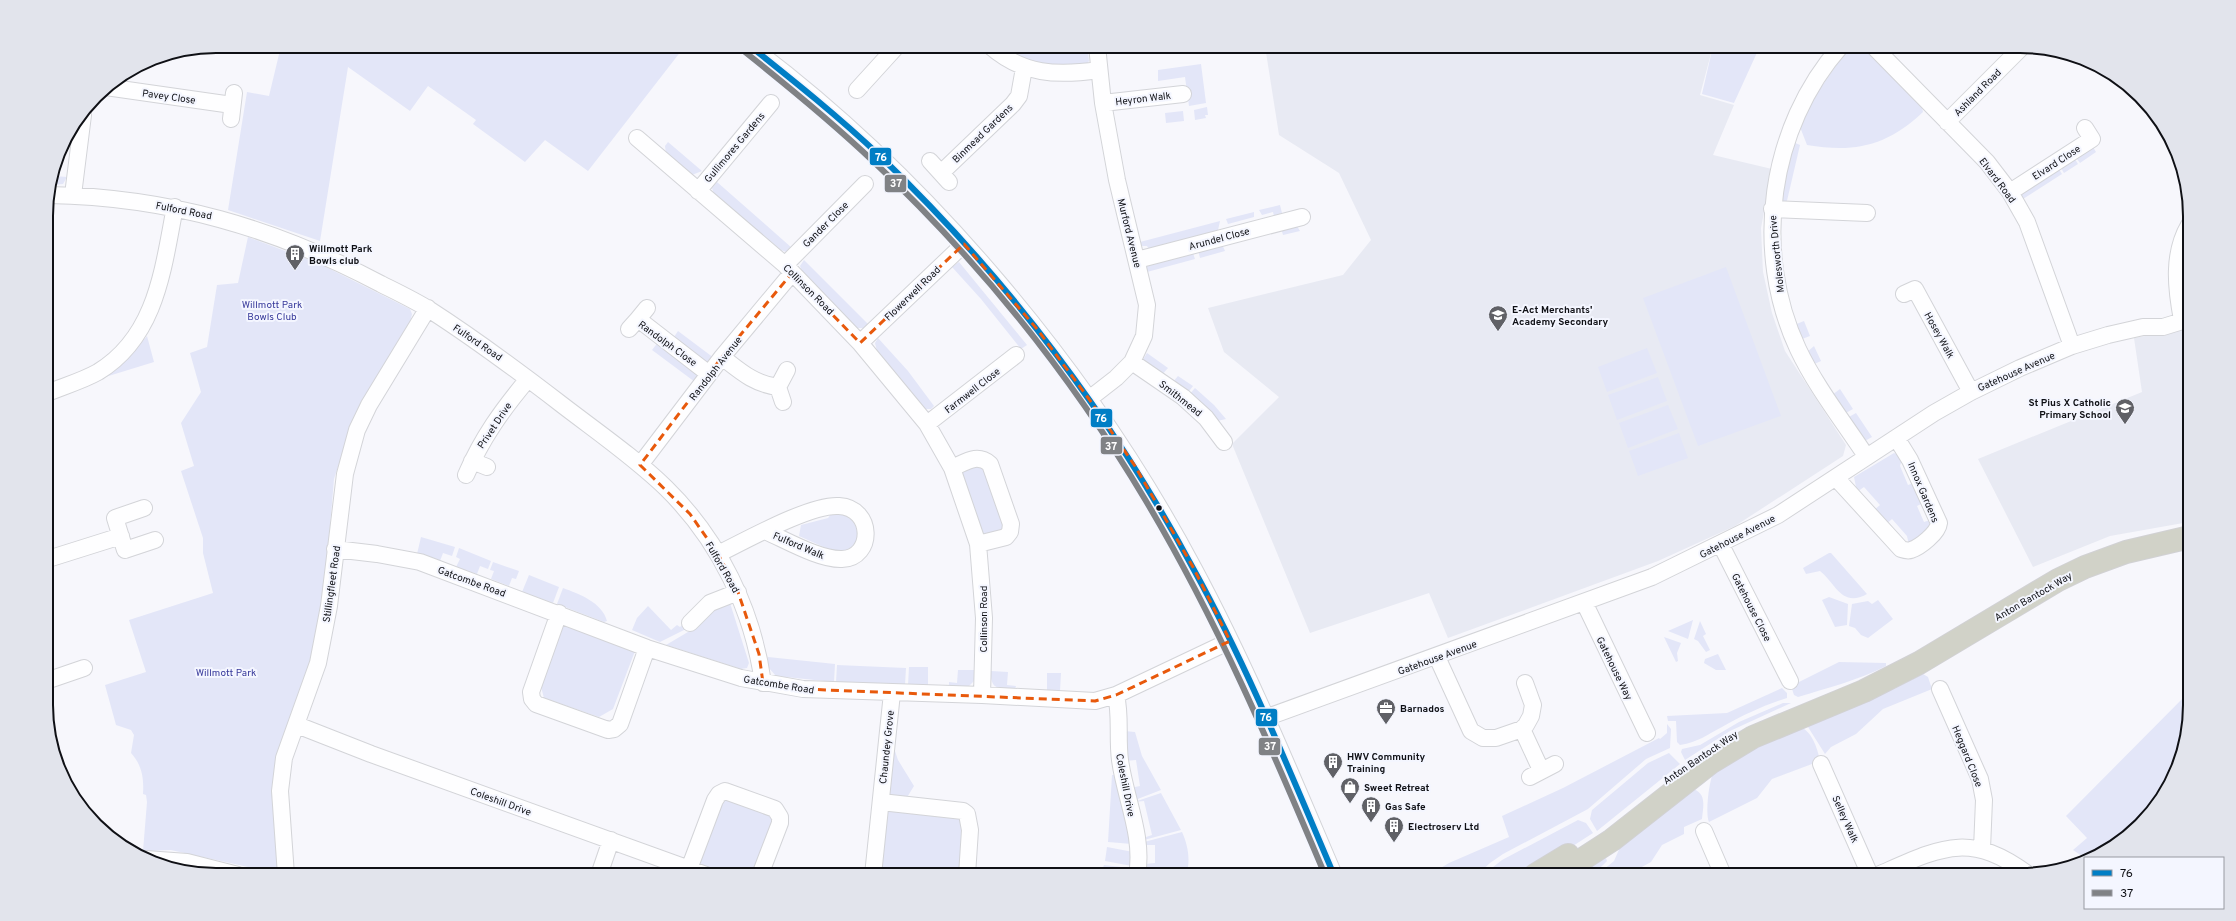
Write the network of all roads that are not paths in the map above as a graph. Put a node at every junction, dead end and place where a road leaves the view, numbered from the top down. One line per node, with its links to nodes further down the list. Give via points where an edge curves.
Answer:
1 (758, 53): 30 (street, via 844,124 899,175)
2 (891, 53): 11 (street)
3 (998, 53): 8 (street)
4 (1098, 53): 9 (street, Murford Avenue)
5 (1834, 53): 27 (street, Molesworth Drive, via 1801,104 1784,145)
6 (1880, 53): 17 (street, Elvard Road)
7 (2016, 53): 17 (street, Ashland Road)
8 (1024, 68): 9 (street, via 1066,74); 20 (street, Binmead Gardens, via 1019,96 1013,104)
9 (1099, 70): 14 (street, Murford Avenue)
10 (115, 88): 15 (street, Pavey Close)
11 (857, 91)
12 (1183, 94): 14 (street, Heyron Walk)
13 (770, 103): 22 (street, Gullimores Gardens)
14 (1103, 103): 32 (street, Murford Avenue, via 1117,180)
15 (232, 106)
16 (83, 121): 25 (street)
17 (1947, 122): 23 (street, Elvard Road, via 1987,162)
18 (637, 138): 22 (street, Collinson Road)
19 (2092, 138): 23 (street, Elvard Close)
20 (940, 172)
21 (865, 184): 33 (street, Gander Close)
22 (698, 191): 33 (street, Collinson Road)
23 (2010, 192): 40 (street, Elvard Road, via 2027,222)
24 (54, 194): 25 (street, Fulford Road)
25 (73, 195): 26 (street, Fulford Road)
26 (175, 207): 35 (street, Fulford Road, via 241,224 341,263); 47 (street, via 159,288 152,310 138,334 124,351 102,370)
27 (1772, 209): 28 (street); 53 (street, Molesworth Drive, via 1777,284 1791,330 1809,369)
28 (1867, 213)
29 (1302, 217): 32 (street, Arundel Close)
30 (964, 244): 39 (street, Flowerwell Road); 49 (street, via 1037,329)
31 (2183, 246): 36 (street, via 2177,266 2176,287)
32 (1137, 260): 43 (street, Murford Avenue, via 1147,305 1140,346)
33 (789, 269): 39 (street, Collinson Road); 42 (street, Randolph Avenue)
34 (1914, 289): 48 (street, Hosey Walk)
35 (428, 308): 46 (street, Fulford Road); 65 (street, Stillingfleet Road, via 369,405 357,430 345,474)
36 (2183, 312)
37 (638, 319): 45 (street, Randolph Close)
38 (2183, 320): 40 (street, Gatehouse Avenue, via 2168,326 2108,335)
39 (860, 343): 50 (street, Collinson Road)
40 (2072, 346): 48 (street, Gatehouse Avenue)
41 (1016, 356): 50 (street, Farmwell Close)
42 (722, 357): 44 (street, via 752,380 781,394); 45 (street, Randolph Avenue)
43 (1132, 362): 49 (street, Murford Avenue); 51 (street, Smithmead, via 1183,397)
44 (787, 370)
45 (709, 374): 54 (street, Randolph Avenue)
46 (528, 379): 54 (street, Fulford Road); 55 (street, Privet Drive, via 479,445 469,468)
47 (53, 391)
48 (1971, 392): 52 (street, Gatehouse Avenue)
49 (1090, 399): 72 (street, via 1135,466 1182,547)
50 (927, 424): 56 (street, Collinson Road)
51 (1223, 432)
52 (1897, 439): 53 (street, Gatehouse Avenue); 57 (street, Innox Gardens, via 1910,460 1939,523 1931,537 1911,550 1901,549)
53 (1866, 456): 57 (street, Gatehouse Avenue)
54 (640, 465): 66 (street, Fulford Road, via 690,514)
55 (487, 467)
56 (952, 468): 63 (street, Collinson Road); 63 (street, via 976,458 983,458 990,464 1011,524 1006,537)
57 (1837, 479): 64 (street, Gatehouse Avenue, via 1778,515)
58 (144, 508): 60 (street, via 115,518)
59 (765, 531): 59 (street, Fulford Walk, via 787,520 838,506 849,508 859,515 865,524 866,536 856,555 843,559 830,558); 66 (street, Fulford Walk)
60 (120, 536): 62 (street, via 125,550); 67 (street)
61 (2183, 539): 77 (highway, Anton Bantock Way, via 2126,552 2085,567 2058,580 1919,663)
62 (155, 540)
63 (978, 544): 83 (street, Collinson Road, via 984,618)
64 (1721, 545): 69 (street, Gatehouse Avenue, via 1652,577); 76 (street, Gatehouse Close)
65 (335, 549): 70 (street, Gatcombe Road, via 420,562); 86 (street, Stillingfleet Road, via 329,606 318,663)
66 (718, 554): 68 (street, Fulford Road)
67 (53, 557)
68 (738, 592): 71 (street, via 710,603); 79 (street, Fulford Road, via 759,654)
69 (1584, 602): 74 (street, Gatehouse Avenue); 88 (street, Gatehouse Way)
70 (559, 613): 73 (street, Gatcombe Road); 73 (street, via 531,692 536,704 608,730 614,729 620,724)
71 (690, 623)
72 (1230, 642): 84 (street, Gatcombe Road); 85 (street)
73 (647, 648): 79 (street, Gatcombe Road)
74 (1437, 657): 85 (street, Gatehouse Avenue); 87 (street, via 1471,732 1489,740)
75 (84, 668): 78 (street)
76 (1789, 671)
77 (1885, 678): 106 (highway, Anton Bantock Way, via 1794,705 1735,731 1685,765 1597,835); 107 (highway, Anton Bantock Way, via 1864,691 1753,737 1716,759 1612,840)
78 (53, 679)
79 (763, 683): 82 (street, Gatcombe Road, via 803,689)
80 (1525, 683): 87 (street, via 1533,704)
81 (1940, 689): 94 (street, Heggard Close, via 1980,780 1984,800)
82 (892, 693): 83 (street, Gatcombe Road); 91 (street, Chaundey Grove)
83 (982, 695): 84 (street, Gatcombe Road, via 1095,701)
84 (1116, 695): 104 (street, Coleshill Drive, via 1120,760 1138,844)
85 (1265, 718): 105 (street)
86 (297, 725): 93 (street, Coleshill Drive); 97 (street, Stillingfleet Road, via 284,758 280,791)
87 (1522, 730): 90 (street)
88 (1647, 733)
89 (1821, 764): 109 (street, Selley Walk)
90 (1542, 770)
91 (881, 802): 102 (street, Chaundey Grove); 103 (street, via 963,811 967,814 970,830)
92 (1704, 831): 108 (street)
93 (611, 840): 98 (street); 99 (street, Coleshill Drive)
94 (1982, 849): 110 (street, via 1953,847 1927,853); 111 (street, via 2008,859)
95 (170, 861): 96 (street)
96 (211, 868)
97 (286, 868)
98 (601, 868)
99 (686, 868)
100 (689, 868): 101 (street, via 715,800 725,791 775,809 778,813 780,823)
101 (763, 868)
102 (874, 868)
103 (967, 868)
104 (1138, 868)
105 (1331, 868)
106 (1546, 868)
107 (1569, 868)
108 (1720, 868)
109 (1867, 868)
110 (1894, 868)
111 (2019, 868)

